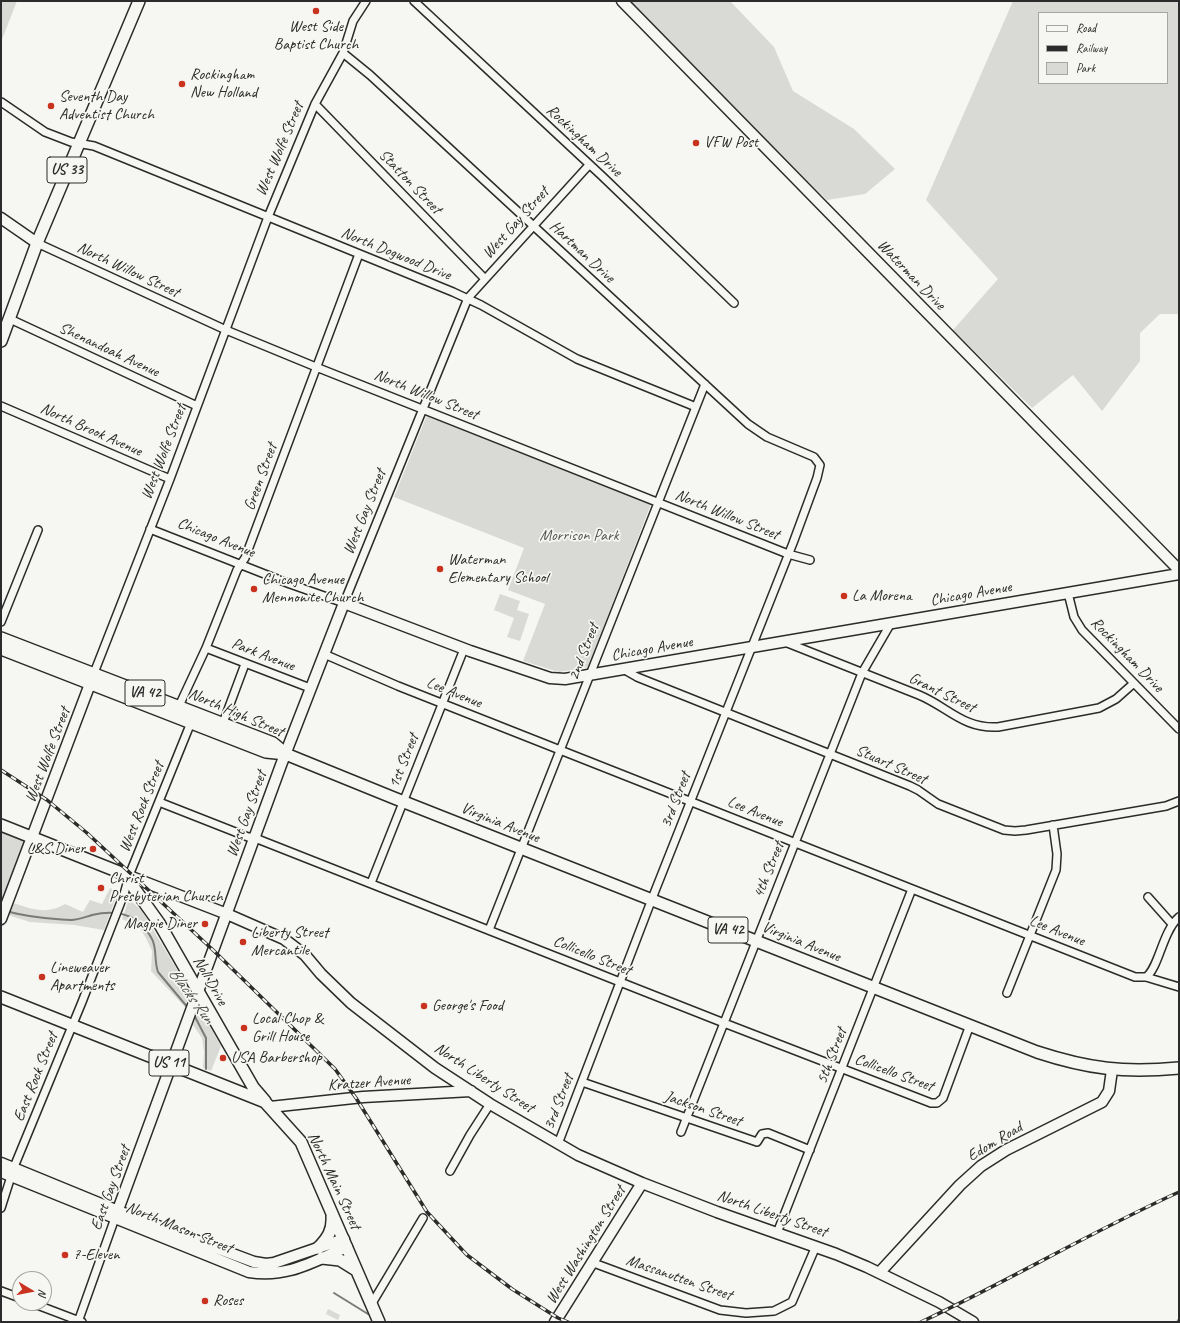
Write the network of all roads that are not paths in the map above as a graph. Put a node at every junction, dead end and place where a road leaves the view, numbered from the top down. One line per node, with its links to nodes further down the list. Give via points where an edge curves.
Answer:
1 (139, 1): 8 (main road, US 33)
2 (366, 1): 5 (street, West Wolfe Street, via 353,21)
3 (414, 1): 9 (street, Rockingham Drive)
4 (622, 1): 35 (street, Waterman Drive)
5 (344, 53): 7 (street, West Wolfe Street); 12 (street, Hartman Drive)
6 (1, 102): 8 (street, North Dogwood Drive, via 45,132)
7 (315, 104): 10 (street, West Wolfe Street); 15 (street, Statton Street)
8 (78, 143): 10 (street, North Dogwood Drive, via 94,146); 13 (main road, US 33)
9 (589, 165): 12 (street, West Gay Street); 17 (street, Rockingham Drive)
10 (268, 217): 14 (street, North Dogwood Drive); 19 (street, West Wolfe Street)
11 (1, 218): 13 (street)
12 (533, 227): 15 (street, West Gay Street); 22 (street, Hartman Drive)
13 (37, 243): 18 (main road, US 33); 19 (street, North Willow Street)
14 (359, 254): 16 (street, North Dogwood Drive); 21 (street, Green Street)
15 (485, 279): 16 (street, West Gay Street)
16 (468, 298): 25 (street, North Dogwood Drive, via 581,361); 26 (street, West Gay Street)
17 (734, 303)
18 (10, 319): 20 (main road, US 33); 24 (street, Shenandoah Avenue)
19 (226, 330): 21 (street, North Willow Street); 24 (street, West Wolfe Street)
20 (1, 341)
21 (316, 368): 26 (street, North Willow Street); 34 (street, Green Street)
22 (705, 384): 25 (street, 2nd Street); 27 (street, Hartman Drive, via 748,424 767,436 814,457)
23 (1, 406): 28 (street, North Brook Avenue)
24 (197, 406): 28 (street, West Wolfe Street)
25 (696, 407): 29 (street, 2nd Street)
26 (423, 409): 29 (street, North Willow Street); 38 (street, West Gay Street)
27 (820, 467): 32 (street, 3rd Street)
28 (170, 479): 30 (street, West Wolfe Street)
29 (657, 502): 32 (street, North Willow Street); 51 (street, 2nd Street)
30 (150, 528): 34 (street, Chicago Avenue); 52 (street, West Wolfe Street)
31 (38, 530): 39 (street)
32 (788, 554): 33 (street, North Willow Street); 43 (street, 3rd Street)
33 (810, 560)
34 (241, 565): 38 (street, Chicago Avenue); 44 (street, Green Street)
35 (1179, 570)
36 (1179, 574): 37 (street, Chicago Avenue)
37 (1068, 593): 40 (street, Chicago Avenue); 53 (street, Rockingham Drive, via 1079,626)
38 (344, 603): 46 (street, Chicago Avenue); 47 (street, West Gay Street)
39 (1, 622)
40 (891, 623): 42 (street, Chicago Avenue); 50 (street, 4th Street)
41 (1, 638): 52 (main road, North High Street / VA 42)
42 (783, 642): 43 (street, Chicago Avenue); 50 (street, Grant Street)
43 (752, 647): 49 (street, Chicago Avenue); 57 (street, 3rd Street)
44 (206, 648): 48 (street, Park Avenue); 56 (street, Green Street)
45 (1, 649): 52 (main road, North High Street / VA 42)
46 (464, 649): 51 (street, Chicago Avenue, via 554,678 569,679); 55 (street, 1st Street)
47 (324, 654): 54 (street, West Gay Street); 55 (street, Lee Avenue)
48 (245, 664): 54 (street, Park Avenue); 59 (street)
49 (623, 669): 51 (street, Chicago Avenue); 57 (street, Stuart Street, via 637,678)
50 (862, 673): 53 (street, Grant Street, via 924,697 965,722 986,727 1094,710 1113,702); 63 (street, 4th Street)
51 (590, 675): 61 (street, 2nd Street)
52 (92, 678): 56 (main road, North High Street / VA 42); 58 (main road, North High Street / VA 42); 70 (street, West Wolfe Street)
53 (1134, 683): 60 (street, Rockingham Drive)
54 (310, 688): 62 (street, West Gay Street)
55 (443, 703): 61 (street, Lee Avenue); 66 (street, 1st Street)
56 (179, 706): 58 (main road, North High Street / VA 42)
57 (726, 713): 63 (street, Stuart Street); 67 (street, 3rd Street)
58 (193, 717): 59 (main road, North High Street / VA 42); 62 (main road, North High Street / VA 42, via 266,752); 65 (street, West Rock Street)
59 (223, 723): 62 (main road, North High Street / VA 42, via 273,744)
60 (1179, 729)
61 (559, 750): 67 (street, Lee Avenue); 73 (street, 2nd Street)
62 (286, 754): 66 (main road, Virginia Avenue / VA 42); 71 (street, West Gay Street)
63 (830, 754): 69 (street, Stuart Street, via 912,787 938,804 998,828 1021,831); 72 (street, 4th Street)
64 (1179, 801): 69 (street, Stuart Street, via 1166,806)
65 (159, 802): 71 (street, Collicello Street); 74 (street, West Rock Street)
66 (403, 802): 73 (main road, Virginia Avenue / VA 42); 75 (street, 1st Street)
67 (690, 802): 72 (street, Lee Avenue); 78 (street, 3rd Street)
68 (1, 825): 70 (main road, North Liberty Street)
69 (1053, 825): 84 (street, via 1057,854 1056,870)
70 (33, 837): 74 (main road, North Liberty Street); 80 (street, West Wolfe Street)
71 (255, 838): 75 (street, Collicello Street); 79 (street, West Gay Street)
72 (795, 843): 76 (street, Lee Avenue); 85 (street, 4th Street)
73 (521, 848): 78 (main road, Virginia Avenue / VA 42); 83 (street, 2nd Street)
74 (129, 876): 79 (street, North Liberty Street); 90 (main road, Noll Drive / US 11); 94 (street, West Rock Street)
75 (371, 883): 83 (street, Collicello Street)
76 (912, 890): 84 (street, Lee Avenue); 89 (street, 5th Street)
77 (1148, 897): 82 (street)
78 (652, 900): 85 (main road, Virginia Avenue / VA 42); 87 (street, 3rd Street)
79 (227, 914): 90 (street, West Gay Street); 101 (street, North Liberty Street, via 292,944 351,1003 435,1068)
80 (3, 915)
81 (1179, 917): 82 (street)
82 (1172, 924): 86 (street, via 1152,970)
83 (489, 930): 87 (street, Collicello Street)
84 (1030, 936): 86 (street, Lee Avenue, via 1135,977); 91 (street)
85 (756, 942): 89 (main road, Virginia Avenue / VA 42); 93 (street, 4th Street)
86 (1146, 977): 88 (street, Lee Avenue)
87 (620, 982): 93 (street, Collicello Street); 100 (street, 3rd Street)
88 (1179, 987)
89 (874, 988): 95 (main road, Virginia Avenue / VA 42); 98 (street, 5th Street)
90 (198, 991): 96 (street, West Gay Street); 102 (main road, Noll Drive / US 11, via 253,1087)
91 (1007, 994)
92 (1, 997): 94 (main road, North Main Street / US 11)
93 (724, 1023): 98 (street, Collicello Street); 104 (street, 4th Street)
94 (73, 1024): 96 (main road, North Main Street / US 11); 111 (street, East Rock Street)
95 (970, 1025): 98 (street, Collicello Street, via 948,1085 937,1103 931,1103); 99 (main road, Virginia Avenue / VA 42, via 1053,1057 1080,1065)
96 (172, 1064): 102 (main road, North Main Street / US 11); 115 (street, East Gay Street)
97 (1179, 1068): 99 (main road, Virginia Avenue / VA 42, via 1150,1071)
98 (841, 1069): 107 (street, 5th Street)
99 (1112, 1070): 123 (street, Edom Road, via 1109,1091 1102,1102 1006,1150 981,1166 960,1185)
100 (582, 1082): 104 (street, Jackson Street); 106 (street, 3rd Street)
101 (471, 1091): 102 (street, Kratzer Avenue); 103 (street, North Liberty Street)
102 (268, 1104): 114 (main road, North Main Street / US 11, via 301,1142)
103 (490, 1104): 106 (street, North Liberty Street); 109 (street)
104 (688, 1118): 105 (street, 4th Street); 107 (street, Jackson Street, via 757,1142 762,1134 769,1133)
105 (681, 1132)
106 (558, 1144): 112 (street, North Liberty Street, via 598,1165)
107 (810, 1150): 117 (street, 5th Street)
108 (1, 1163): 111 (street, North Mason Street)
109 (450, 1170)
110 (1, 1172): 111 (street, North Mason Street)
111 (12, 1172): 113 (street, East Rock Street); 115 (street, North Mason Street)
112 (642, 1183): 117 (street, North Liberty Street); 121 (street, West Washington Street)
113 (2, 1205)
114 (332, 1211): 118 (main road, North Main Street / US 11); 120 (main road, via 331,1230)
115 (116, 1214): 120 (street, North Mason Street, via 254,1262 274,1263); 128 (street, East Gay Street)
116 (423, 1218): 126 (street)
117 (777, 1233): 119 (street, North Liberty Street)
118 (346, 1243): 120 (street, North Mason Street); 122 (main road, North Main Street / US 11)
119 (816, 1246): 121 (street, Massanutten Street, via 792,1302 774,1311 746,1313 720,1310); 123 (street, North Liberty Street)
120 (320, 1253): 122 (main road)
121 (591, 1262): 130 (street, West Washington Street)
122 (357, 1270): 126 (main road, North Main Street / US 11)
123 (880, 1272): 131 (street, North Liberty Street)
124 (1, 1291): 125 (street)
125 (12, 1295)
126 (371, 1305): 129 (main road, North Main Street / US 11)
127 (52, 1311): 128 (street)
128 (79, 1322)
129 (379, 1322)
130 (555, 1322)
131 (973, 1322)

